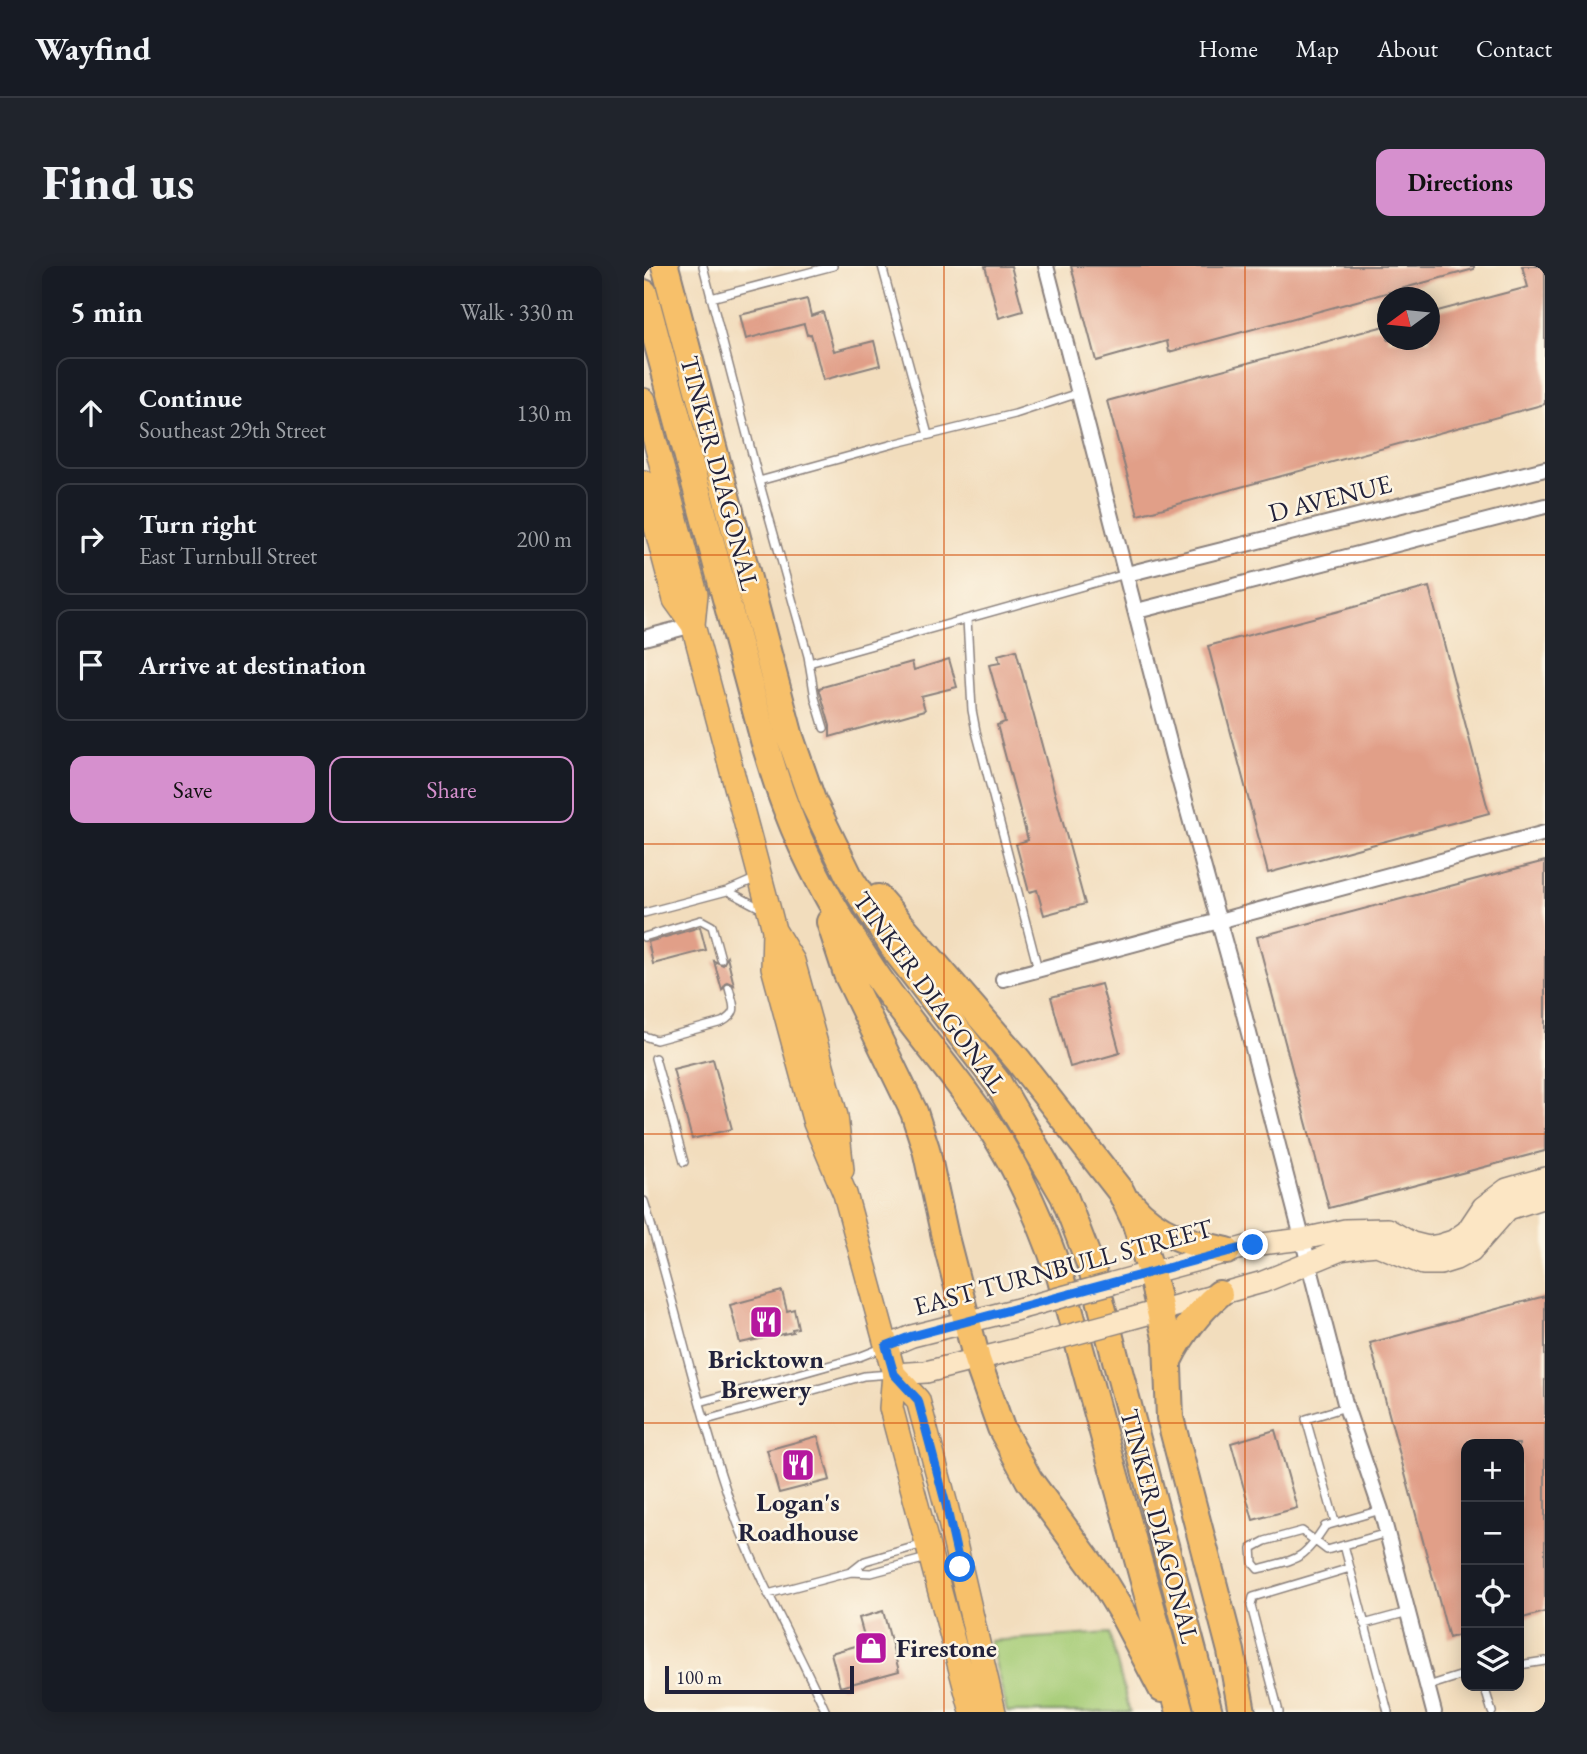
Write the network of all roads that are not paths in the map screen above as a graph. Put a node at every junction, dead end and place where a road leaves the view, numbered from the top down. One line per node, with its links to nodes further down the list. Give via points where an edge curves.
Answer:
1 (665, 266): 23 (highway, TINKER DIAGONAL, via 790,737)
2 (703, 266): 7 (lane)
3 (833, 266): 7 (lane)
4 (882, 266): 10 (lane)
5 (1046, 266): 8 (street)
6 (644, 293): 24 (highway, TINKER DIAGONAL, via 765,744)
7 (711, 298): 12 (lane)
8 (1079, 393): 10 (lane); 15 (street)
9 (644, 400): 18 (main road, via 696,594)
10 (928, 435): 12 (lane)
11 (1545, 469): 15 (street, D AVENUE)
12 (759, 481): 20 (lane)
13 (644, 482): 18 (main road, via 675,600)
14 (1545, 506): 16 (street)
15 (1127, 574): 16 (street); 17 (lane)
16 (1137, 611): 29 (street)
17 (967, 619): 20 (lane); 32 (lane, via 976,731)
18 (693, 625): 19 (street); 25 (main road)
19 (644, 638)
20 (810, 663): 21 (lane)
21 (824, 728)
22 (1545, 833): 29 (street)
23 (833, 847): 39 (highway, via 1018,1060); 76 (highway, TINKER DIAGONAL, via 896,951 998,1083 1064,1196 1092,1269)
24 (807, 858): 48 (highway, via 847,974 914,1112); 75 (highway, TINKER DIAGONAL, via 871,968 986,1120 1032,1201 1060,1276)
25 (760, 877): 26 (lane); 28 (main road)
26 (727, 891): 27 (lane); 28 (lane, via 741,896)
27 (644, 913)
28 (772, 922): 49 (main road, via 793,961 836,1116 845,1194)
29 (1218, 922): 32 (street); 42 (street)
30 (644, 937): 31 (lane, via 701,920 712,926)
31 (721, 959)
32 (1038, 970): 33 (street)
33 (1003, 979)
34 (729, 988): 35 (lane, via 735,1009 732,1017 656,1040)
35 (644, 1036)
36 (655, 1058): 37 (lane)
37 (684, 1162)
38 (1545, 1178): 42 (street, EAST TURNBULL STREET, via 1495,1196 1467,1231 1440,1245 1412,1243 1387,1228)
39 (1121, 1192): 43 (highway, via 1144,1220 1191,1243); 45 (highway)
40 (1545, 1197): 44 (street, via 1508,1209 1471,1251 1440,1264 1423,1264 1377,1245)
41 (644, 1201): 53 (lane)
42 (1303, 1239): 43 (street, EAST TURNBULL STREET); 44 (street)
43 (1227, 1251): 45 (street, EAST TURNBULL STREET)
44 (1309, 1263): 46 (street); 54 (street)
45 (1152, 1272): 47 (highway); 48 (street, EAST TURNBULL STREET, bridge)
46 (1219, 1294): 47 (street); 50 (highway, via 1188,1326)
47 (1161, 1310): 50 (highway); 51 (street, bridge)
48 (967, 1321): 49 (street, EAST TURNBULL STREET); 51 (highway)
49 (886, 1346): 52 (main road); 53 (lane, EAST TURNBULL STREET)
50 (1169, 1359): 77 (highway, via 1170,1418 1231,1651)
51 (977, 1360): 52 (street, via 926,1373); 75 (highway, via 1013,1454 1108,1589)
52 (894, 1374): 55 (lane, via 864,1376); 61 (main road, via 891,1408); 74 (main road, via 918,1400)
53 (700, 1402): 55 (lane)
54 (1346, 1407): 56 (street); 57 (lane, via 1306,1419)
55 (706, 1420): 64 (lane, via 735,1516)
56 (1381, 1510): 57 (lane); 58 (street)
57 (1335, 1522): 59 (lane, via 1325,1526)
58 (1387, 1533): 60 (lane); 65 (street)
59 (1315, 1541): 59 (lane, via 1302,1557 1258,1569 1253,1563 1252,1548 1265,1541 1302,1531); 60 (lane, via 1327,1550)
60 (1343, 1545): 62 (lane)
61 (929, 1550): 63 (lane, via 871,1573); 63 (lane, via 865,1561); 73 (main road)
62 (1350, 1568): 66 (lane); 78 (lane, via 1253,1597 1251,1606)
63 (850, 1573): 64 (lane)
64 (768, 1594): 72 (lane)
65 (1408, 1612): 66 (lane); 70 (street)
66 (1364, 1624): 79 (lane)
67 (1545, 1661): 68 (lane)
68 (1524, 1664)
69 (1461, 1676): 70 (lane)
70 (1427, 1686): 80 (street)
71 (1486, 1691): 81 (lane)
72 (826, 1712)
73 (972, 1712)
74 (994, 1712)
75 (1177, 1712)
76 (1209, 1712)
77 (1242, 1712)
78 (1279, 1712)
79 (1388, 1712)
80 (1434, 1712)
81 (1492, 1712)

